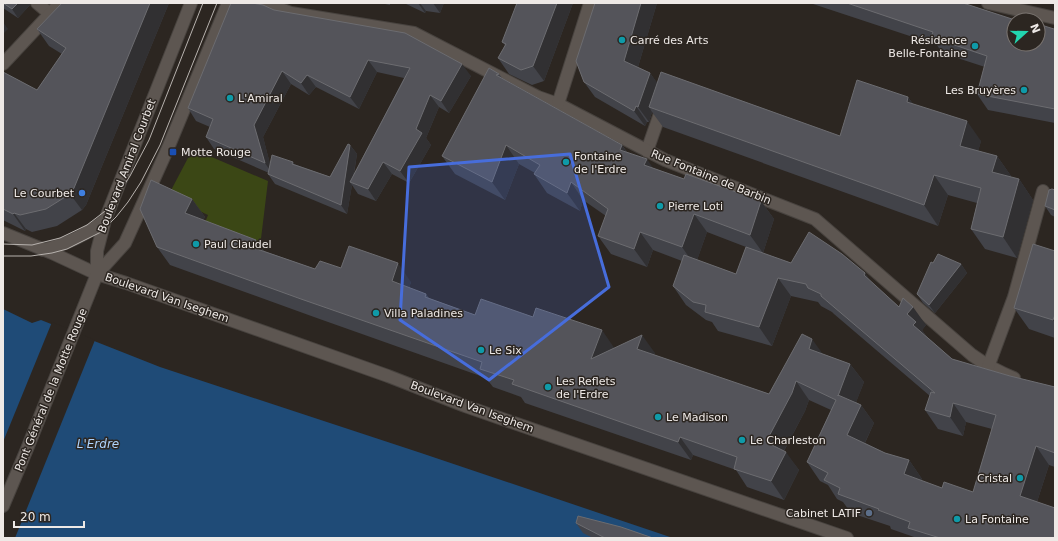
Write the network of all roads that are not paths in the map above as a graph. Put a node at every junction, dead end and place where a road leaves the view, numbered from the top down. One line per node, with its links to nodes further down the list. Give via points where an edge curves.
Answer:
1 (37, 3): 8 (street)
2 (60, 3): 8 (street)
3 (191, 3): 15 (street, Boulevard Amiral Courbet)
4 (228, 3): 18 (street, via 168,148 125,243)
5 (265, 3): 12 (street, Rue Fontaine de Barbin, via 291,13 414,33 538,97)
6 (590, 3): 12 (street)
7 (988, 3): 9 (street)
8 (50, 14): 10 (street)
9 (1055, 18)
10 (3, 64)
11 (665, 98): 13 (street)
12 (558, 104): 13 (street, Rue Fontaine de Barbin)
13 (647, 151): 19 (street, Rue Fontaine de Barbin, via 815,219)
14 (1051, 191): 19 (street)
15 (105, 220): 17 (street, via 76,239); 18 (street, Boulevard Amiral Courbet, via 97,251)
16 (3, 233): 17 (street, Boulevard Van Iseghem)
17 (43, 250): 18 (street, Boulevard Van Iseghem)
18 (97, 274): 21 (street, Pont Général de la Motte Rouge); 22 (street, Boulevard Van Iseghem, via 465,406)
19 (988, 366): 20 (street, Rue Fontaine de Barbin, via 1001,374)
20 (1023, 381)
21 (3, 506)
22 (847, 538)

